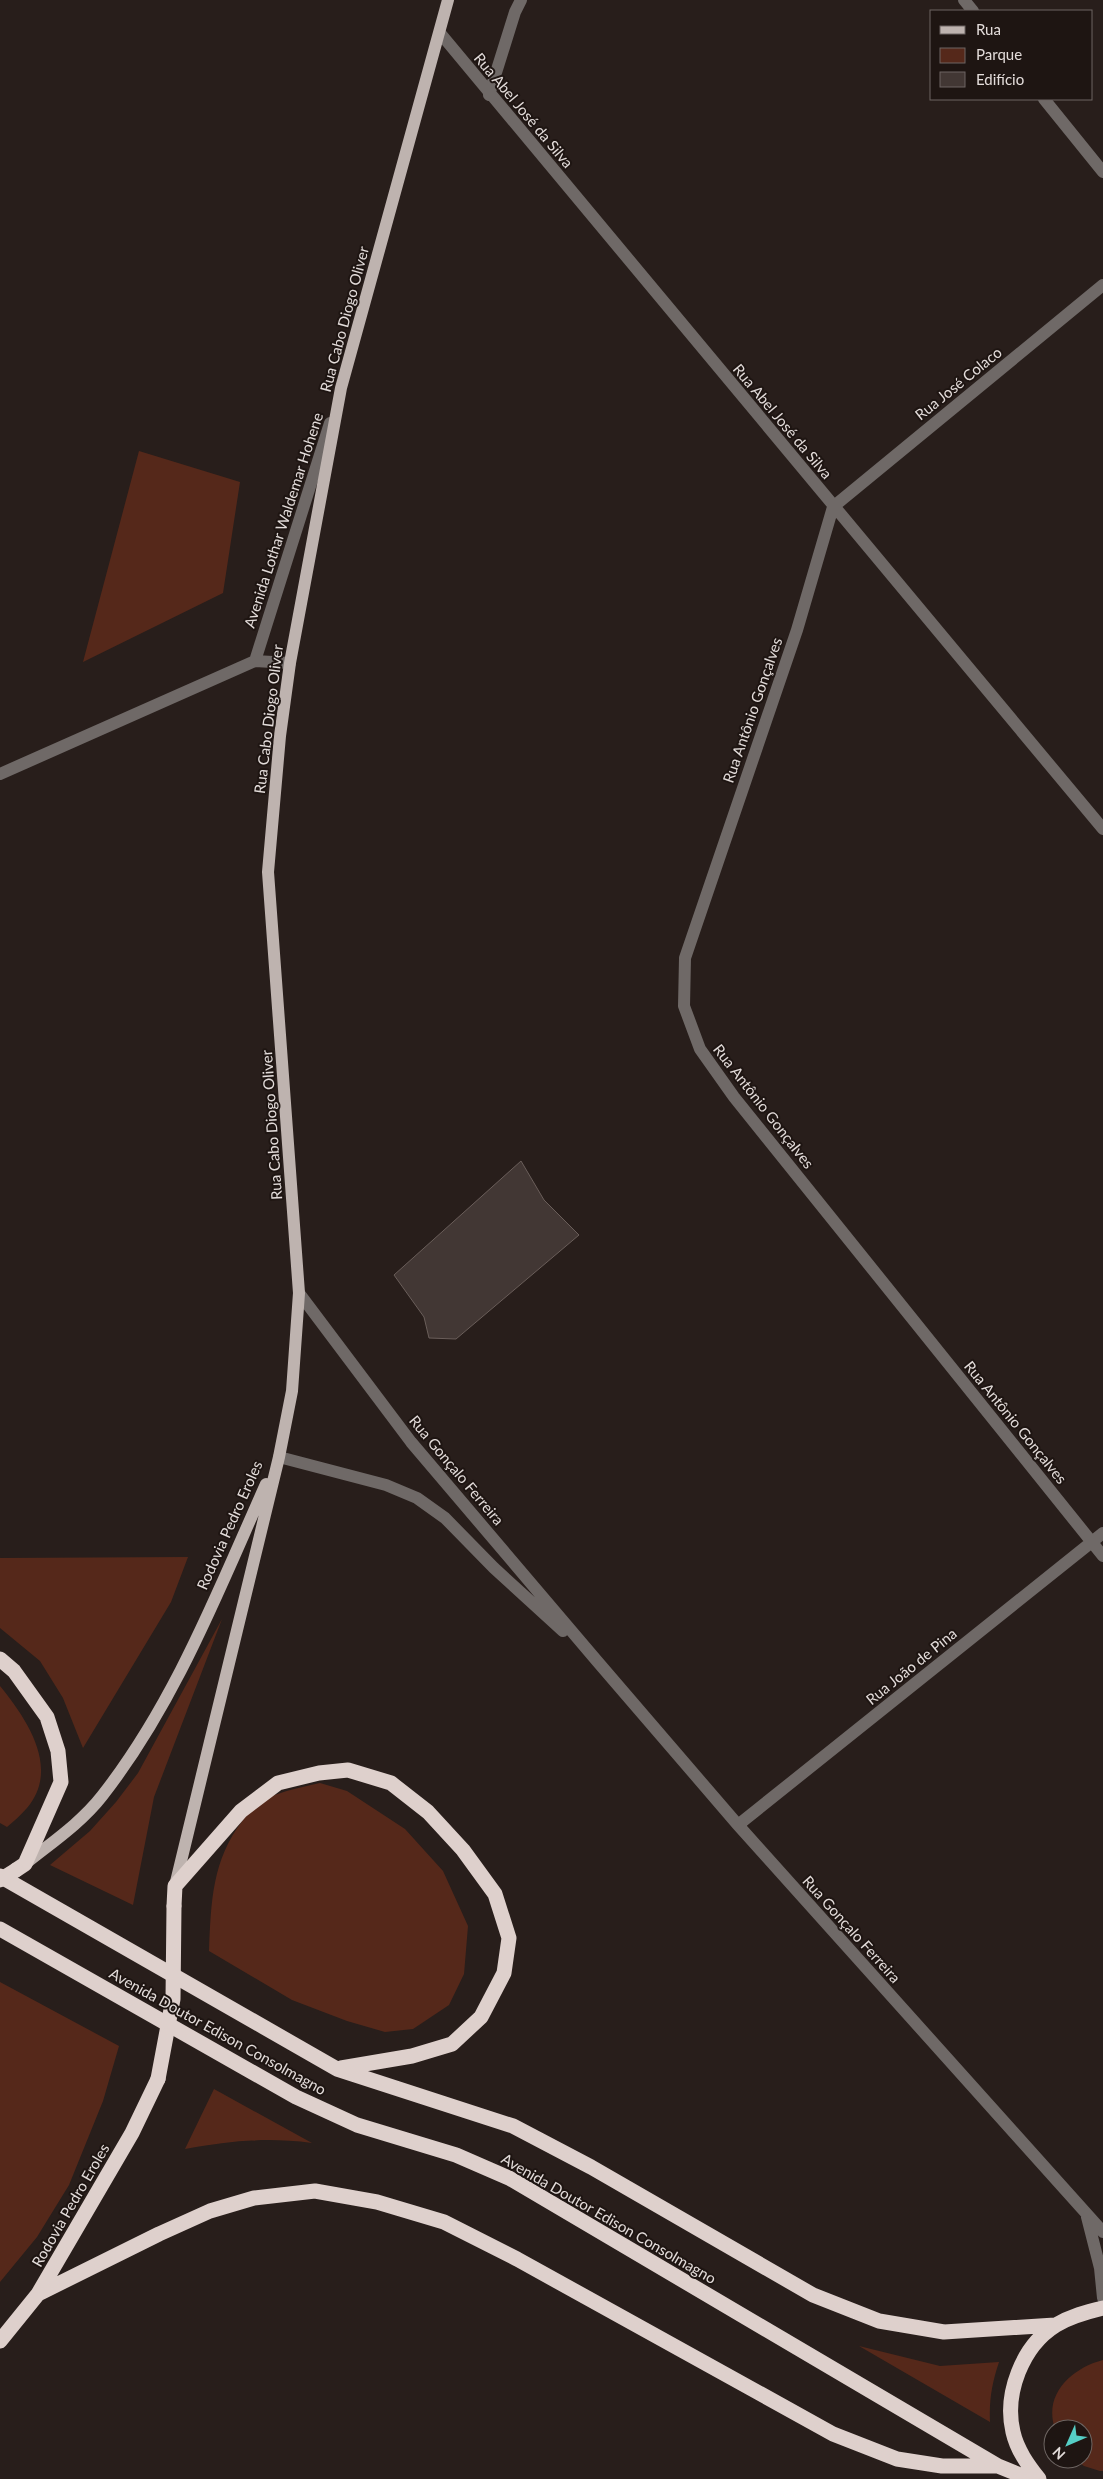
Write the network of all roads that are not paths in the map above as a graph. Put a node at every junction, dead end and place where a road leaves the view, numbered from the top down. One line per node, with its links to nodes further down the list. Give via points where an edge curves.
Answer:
1 (448, 0): 5 (main road, Rua Cabo Diogo Oliver)
2 (520, 0): 6 (street)
3 (964, 0): 4 (street)
4 (972, 10)
5 (440, 33): 6 (street, Rua Abel José da Silva); 10 (main road, Rua Cabo Diogo Oliver)
6 (489, 95): 11 (street, Rua Abel José da Silva)
7 (1045, 100): 8 (street)
8 (1103, 172)
9 (1103, 285): 11 (street, Rua José Colaco)
10 (341, 388): 12 (street, Avenida Lothar Waldemar Hohene); 13 (main road, Rua Cabo Diogo Oliver)
11 (833, 507): 15 (street, Rua Abel José da Silva); 19 (street, Rua Antônio Gonçalves, via 797,630 685,958 684,1006 700,1049 734,1097)
12 (255, 661): 13 (street); 14 (street)
13 (290, 663): 16 (main road, Rua Cabo Diogo Oliver, via 268,872)
14 (0, 774)
15 (1103, 828)
16 (299, 1293): 17 (main road, Rua Cabo Diogo Oliver, via 292,1391); 22 (street, Rua Gonçalo Ferreira, via 411,1442)
17 (279, 1457): 22 (street, Rua Gonçalo Ferreira, via 386,1485 417,1498 444,1518); 24 (main road, Rodovia Pedro Eroles, via 184,1666 157,1715 101,1797 76,1823); 26 (main road, Rodovia Pedro Eroles)
18 (1103, 1533): 19 (street, Rua João de Pina)
19 (1092, 1542): 20 (street, Rua Antônio Gonçalves); 23 (street, Rua João de Pina)
20 (1103, 1556)
21 (0, 1659): 24 (highway, via 14,1671 47,1717 58,1751 61,1782)
22 (597, 1661): 23 (street, Rua Gonçalo Ferreira)
23 (738, 1825): 29 (street, Rua Gonçalo Ferreira)
24 (20, 1867): 25 (highway, bridge)
25 (0, 1878): 28 (highway, Avenida Doutor Edison Consolmagno)
26 (175, 1886): 28 (highway, via 241,1811 278,1783 319,1773 348,1770 391,1783 428,1812 463,1850 495,1894 509,1938 504,1972 482,2017 452,2044 412,2056); 31 (highway, Rodovia Pedro Eroles, bridge, via 173,1999 158,2079 132,2133)
27 (0, 1929): 36 (highway, Avenida Doutor Edison Consolmagno, via 296,2098 357,2125 456,2155 509,2178)
28 (337, 2069): 34 (highway, Avenida Doutor Edison Consolmagno, via 513,2126 592,2167 814,2294 879,2321 944,2332)
29 (1086, 2215): 30 (street, Rua Gonçalo Ferreira); 32 (street, Rua Gonçalo Ferreira, via 1100,2268)
30 (1103, 2232)
31 (38, 2294): 35 (highway, Rodovia Pedro Eroles); 36 (highway, via 210,2211 254,2198 315,2191 359,2198 444,2222 833,2434 897,2459 942,2466)
32 (1103, 2298)
33 (1103, 2308): 34 (highway, Avenida Doutor Edison Consolmagno, via 1078,2314)
34 (1055, 2326): 38 (highway, Avenida Doutor Edison Consolmagno, via 1029,2352 1018,2372 1011,2402 1013,2432 1025,2461)
35 (0, 2341)
36 (998, 2466): 37 (highway, Avenida Doutor Edison Consolmagno)
37 (1030, 2479)
38 (1039, 2479)

